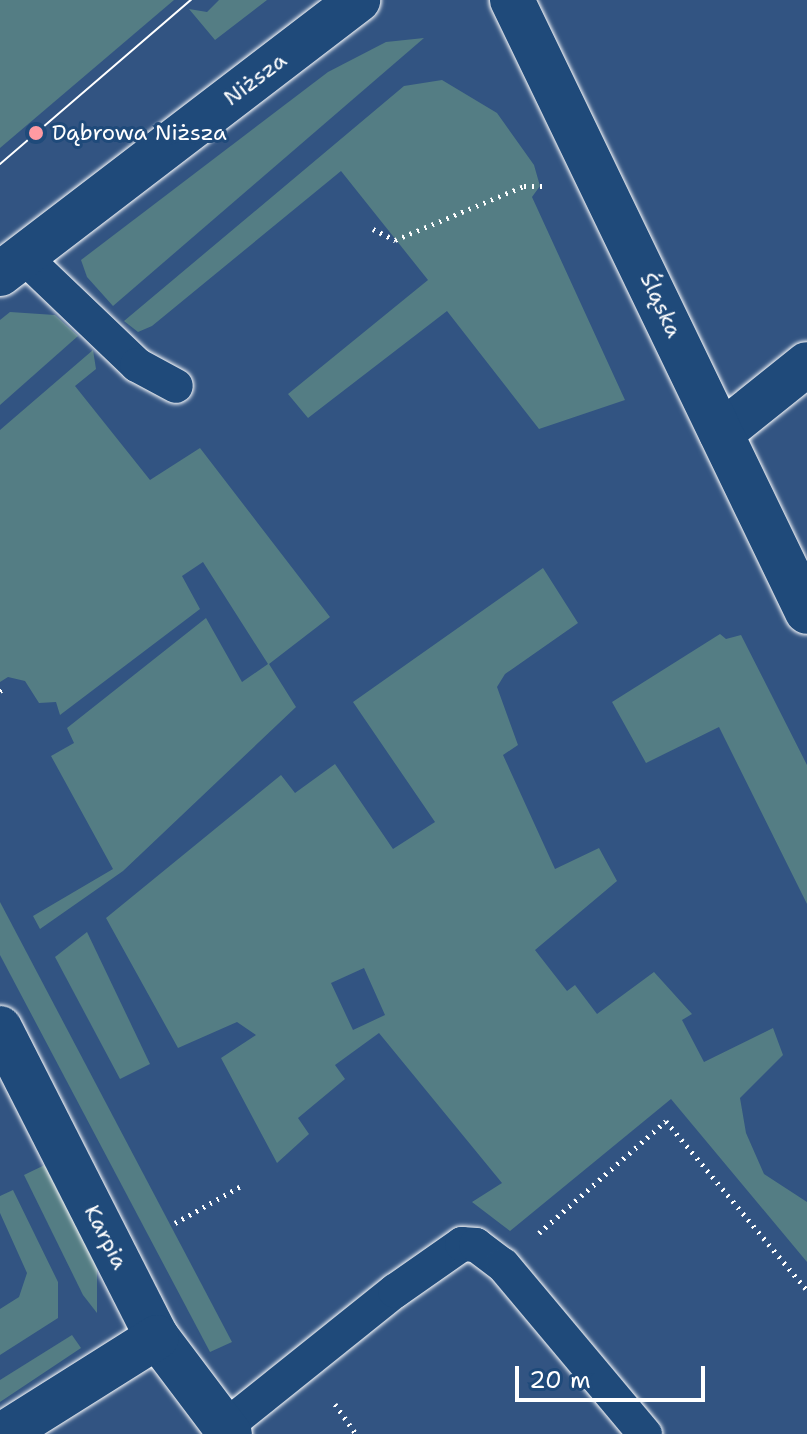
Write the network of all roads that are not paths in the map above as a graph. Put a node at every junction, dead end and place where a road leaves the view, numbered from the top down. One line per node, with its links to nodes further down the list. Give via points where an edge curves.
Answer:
1 (358, 0): 3 (street, Niższa)
2 (512, 0): 6 (street, Śląska)
3 (11, 265): 5 (lane, via 137,365)
4 (807, 364): 6 (street)
5 (176, 386)
6 (721, 433): 7 (street, Śląska)
7 (807, 612)
8 (0, 1028): 9 (street, Karpia)
9 (157, 1337): 10 (street, Karpia); 11 (street)
10 (228, 1431): 12 (lane, via 440,1255 462,1244 476,1245 503,1265)
11 (3, 1434)
12 (645, 1434)

